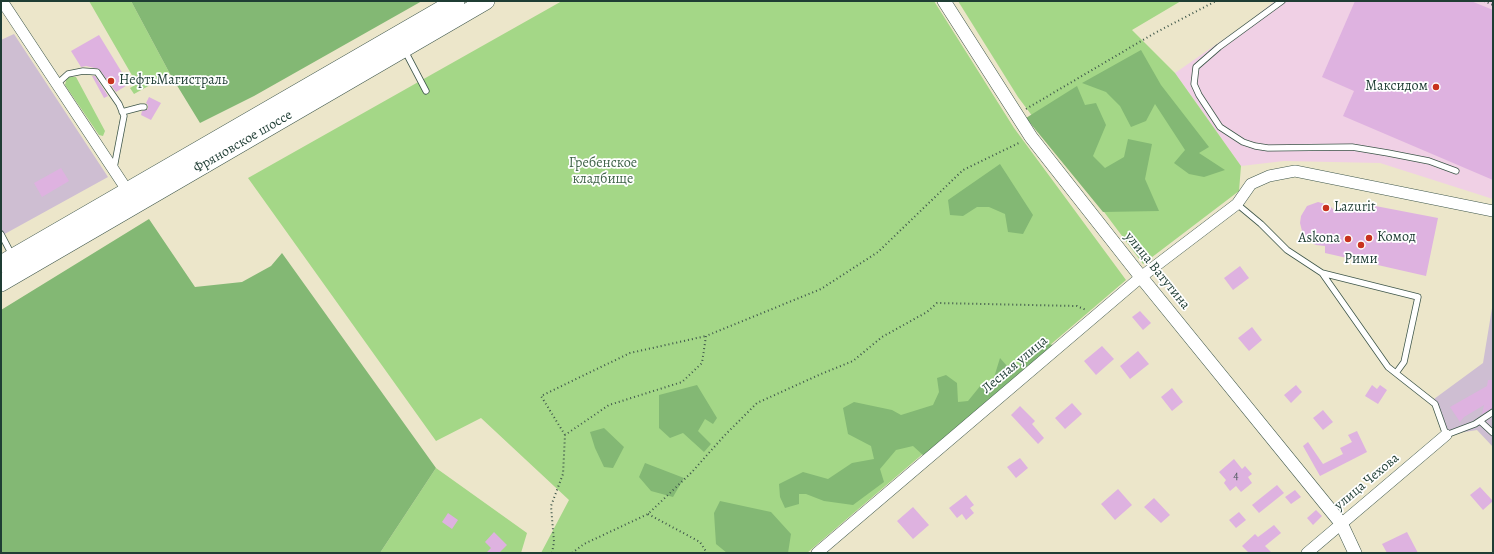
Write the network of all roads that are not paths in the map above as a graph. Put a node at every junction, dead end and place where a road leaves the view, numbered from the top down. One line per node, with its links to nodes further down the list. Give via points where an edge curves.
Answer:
1 (2, 1): 7 (street)
2 (456, 1): 13 (main road, Фряновское шоссе)
3 (486, 1): 6 (main road, Фряновское шоссе)
4 (944, 1): 19 (street, улица Ватутина, via 1032,137)
5 (1282, 1): 12 (lane, via 1219,47 1196,68 1194,84 1220,127 1243,142 1255,146 1352,147 1428,161)
6 (403, 49): 8 (lane); 20 (main road, Фряновское шоссе)
7 (57, 84): 10 (lane, via 68,74 97,72); 11 (street)
8 (426, 91)
9 (144, 107): 10 (lane)
10 (122, 112): 11 (lane, via 123,121)
11 (114, 171): 13 (street)
12 (1456, 171)
13 (127, 190): 17 (main road, Фряновское шоссе)
14 (1237, 204): 15 (street, Лесная улица, via 1251,184 1269,176 1295,171); 18 (lane, via 1287,250); 19 (street, Лесная улица)
15 (1493, 211)
16 (1, 234): 17 (lane)
17 (7, 260)
18 (1322, 273): 21 (lane, via 1388,367); 21 (lane, via 1418,297 1404,362)
19 (1141, 277): 26 (street, улица Ватутина); 27 (street, Лесная улица)
20 (1, 284)
21 (1396, 373): 25 (lane, via 1435,404)
22 (1493, 412): 23 (lane)
23 (1480, 421): 24 (lane); 25 (lane)
24 (1493, 434)
25 (1446, 435): 26 (street, улица Чехова)
26 (1341, 523): 28 (street, улица Чехова); 29 (street, улица Ватутина)
27 (817, 553)
28 (1307, 553)
29 (1355, 553)

